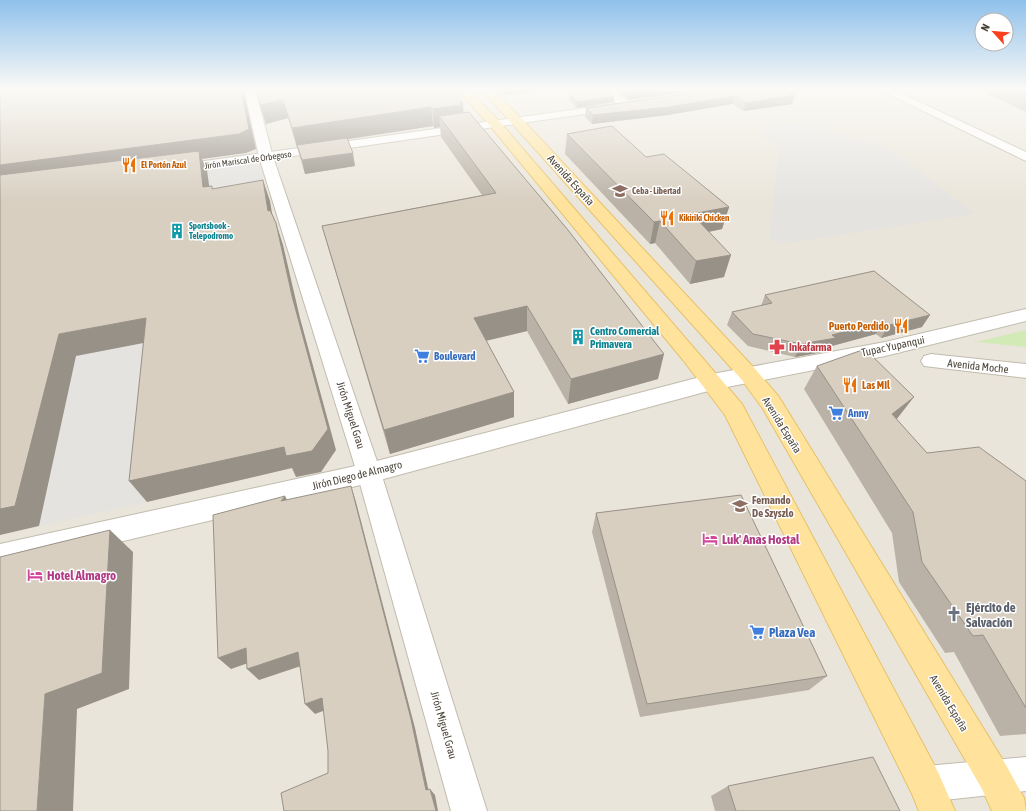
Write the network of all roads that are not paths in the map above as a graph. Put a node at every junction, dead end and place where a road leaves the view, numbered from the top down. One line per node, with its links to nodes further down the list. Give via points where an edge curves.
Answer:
1 (258, 127): 6 (street, Jirón Miguel Grau)
2 (475, 127): 6 (street, Jirón Mariscal de Orbegoso)
3 (497, 127): 13 (main road, Avenida España)
4 (522, 127): 12 (main road, Avenida España)
5 (963, 127): 7 (street)
6 (266, 157): 8 (street, Jirón Mariscal de Orbegoso); 14 (street, Jirón Miguel Grau)
7 (1026, 157)
8 (165, 170)
9 (1026, 315): 12 (street, Tupac Yupanqui, via 885,349)
10 (931, 361): 11 (street, Avenida Moche)
11 (1026, 371)
12 (749, 376): 13 (street, Tupac Yupanqui); 16 (main road, Avenida España, via 770,403)
13 (712, 382): 14 (street, Jirón Diego de Almagro); 17 (main road, Avenida España, via 734,410)
14 (369, 473): 15 (street, Jirón Diego de Almagro); 18 (street, Jirón Miguel Grau)
15 (0, 557)
16 (1010, 776): 17 (street); 19 (main road, Avenida España)
17 (931, 798)
18 (469, 811)
19 (1011, 811)

